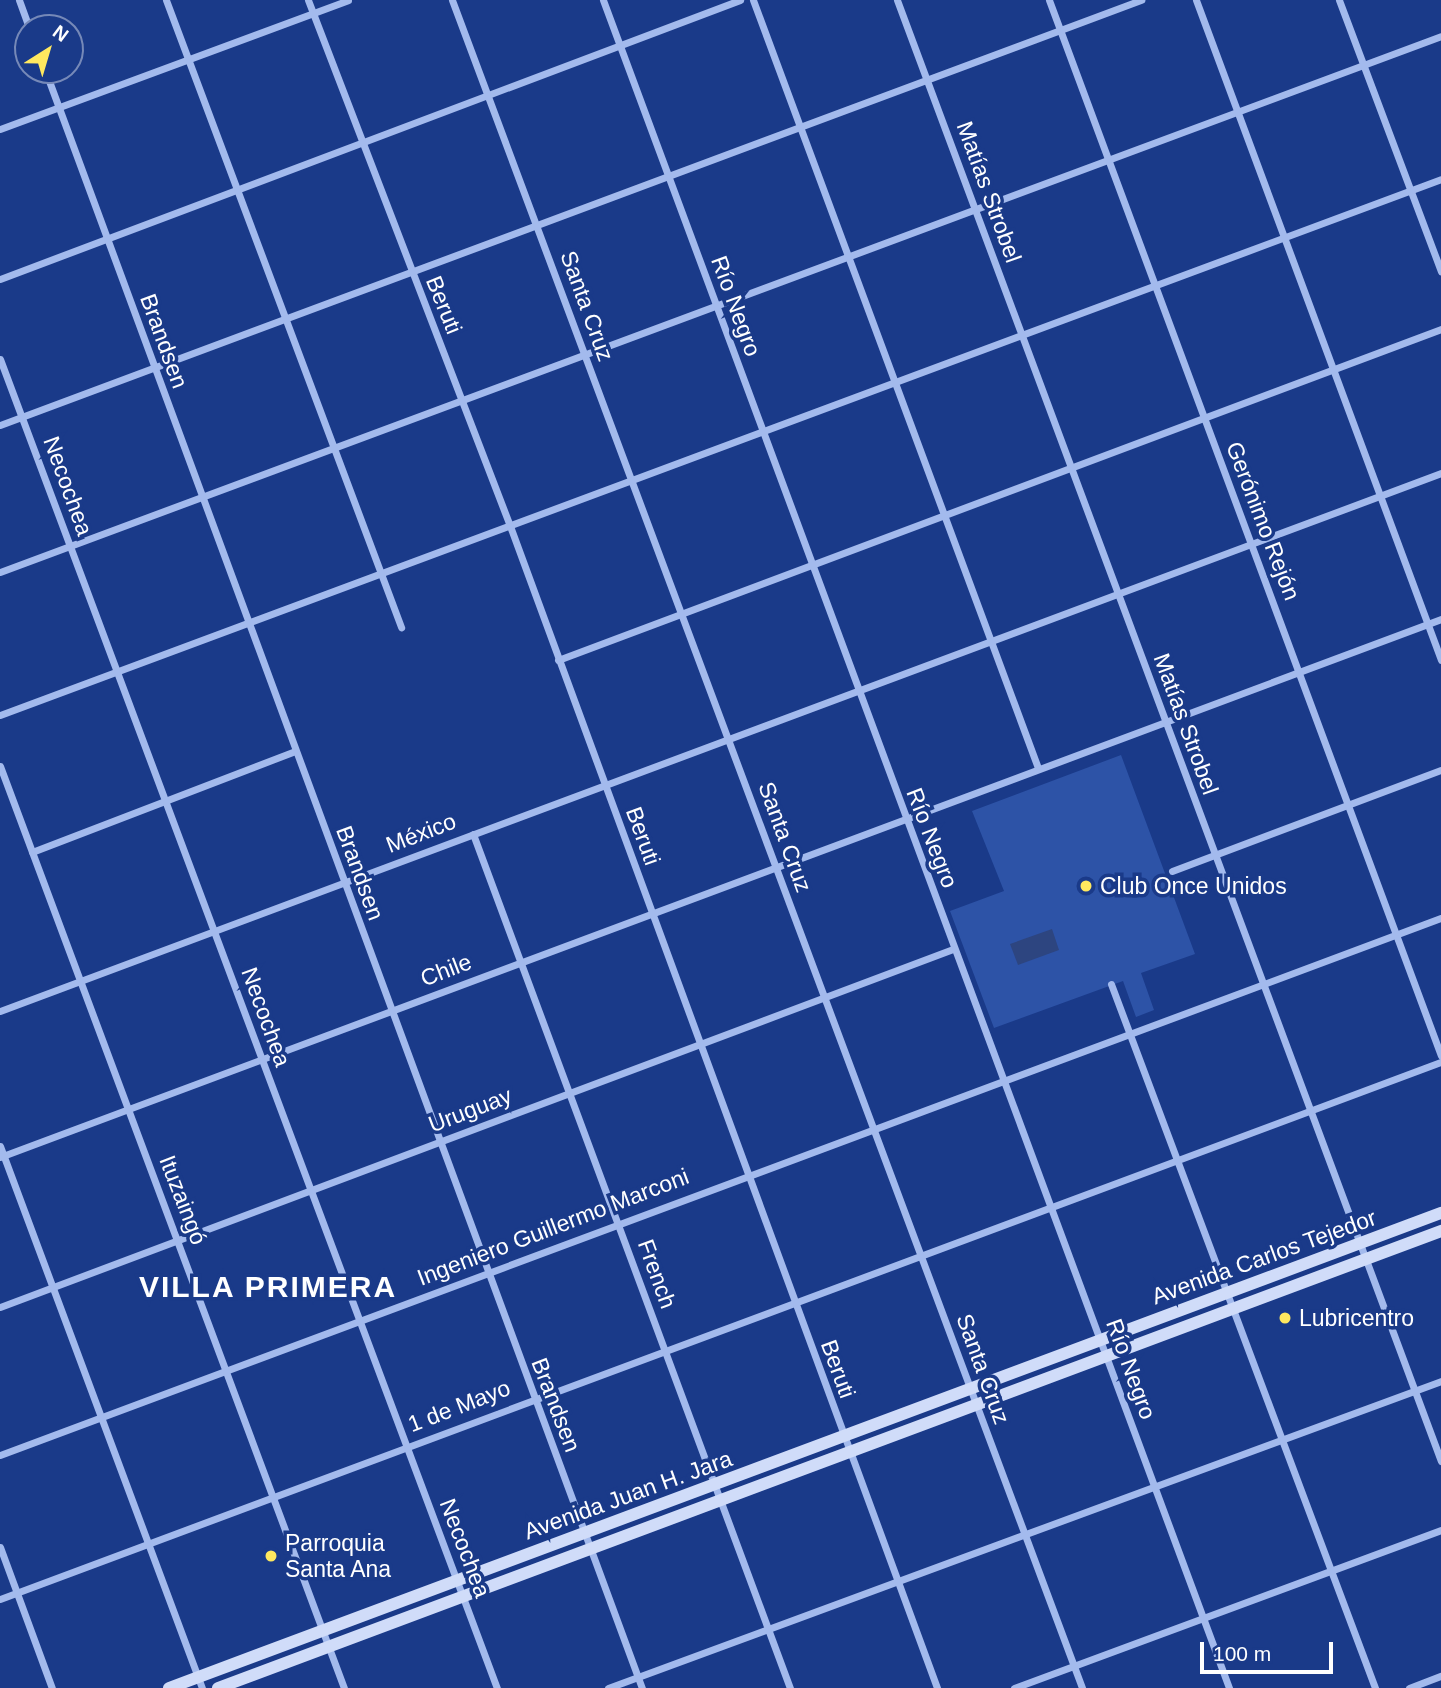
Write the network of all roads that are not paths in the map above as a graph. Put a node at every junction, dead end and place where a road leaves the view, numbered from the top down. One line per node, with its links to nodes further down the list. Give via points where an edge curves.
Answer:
1 (166, 0): 17 (street)
2 (308, 0): 13 (street, Beruti)
3 (348, 0): 13 (street)
4 (452, 0): 21 (street, Santa Cruz)
5 (603, 0): 16 (street, Río Negro)
6 (740, 0): 16 (street)
7 (752, 0): 24 (street)
8 (897, 0): 19 (street, Matías Strobel)
9 (1049, 0): 14 (street, Gerónimo Rejón)
10 (1141, 0): 14 (street)
11 (1196, 0): 23 (street)
12 (1339, 0): 18 (street)
13 (313, 13): 17 (street); 26 (street, Beruti)
14 (1060, 30): 19 (street); 27 (street, Gerónimo Rejón)
15 (1441, 36): 18 (street)
16 (619, 46): 21 (street); 28 (street, Río Negro)
17 (187, 59): 22 (street); 30 (street)
18 (1364, 64): 23 (street); 31 (street)
19 (926, 80): 24 (street); 32 (street, Matías Strobel)
20 (50, 84): 22 (street, Brandsen)
21 (488, 97): 26 (street); 33 (street, Santa Cruz)
22 (58, 108): 25 (street); 35 (street, Brandsen)
23 (1237, 111): 27 (street); 34 (street)
24 (800, 127): 28 (street); 36 (street)
25 (0, 129)
26 (361, 145): 30 (street); 38 (street, Beruti)
27 (1108, 160): 32 (street); 40 (street, Gerónimo Rejón)
28 (668, 176): 33 (street); 41 (street, Río Negro)
29 (1441, 179): 31 (street)
30 (237, 190): 35 (street); 42 (street)
31 (1410, 190): 34 (street); 37 (street)
32 (975, 209): 36 (street); 44 (street, Matías Strobel)
33 (536, 225): 38 (street); 45 (street, Santa Cruz)
34 (1284, 237): 40 (street); 48 (street)
35 (107, 239): 39 (street); 47 (street, Brandsen)
36 (848, 255): 41 (street); 49 (street)
37 (1441, 271)
38 (409, 272): 42 (street); 50 (street, Beruti)
39 (0, 279)
40 (1154, 285): 44 (street); 52 (street, Gerónimo Rejón)
41 (715, 303): 45 (street); 54 (street, Río Negro)
42 (286, 318): 47 (street); 55 (street)
43 (1441, 329): 48 (street)
44 (1021, 334): 49 (street); 56 (street, Matías Strobel)
45 (584, 354): 50 (street); 58 (street, Santa Cruz)
46 (0, 359): 51 (street, Necochea)
47 (154, 368): 51 (street); 60 (street, Brandsen)
48 (1333, 369): 52 (street); 59 (street)
49 (894, 381): 54 (street); 61 (street)
50 (462, 400): 55 (street); 62 (street, Beruti)
51 (22, 417): 53 (street); 64 (street, Necochea)
52 (1204, 418): 56 (street); 63 (street, Gerónimo Rejón)
53 (0, 425)
54 (761, 431): 58 (street); 65 (street, Río Negro)
55 (334, 449): 60 (street); 67 (street)
56 (1070, 468): 61 (street); 68 (street, Matías Strobel)
57 (1441, 473): 59 (street, México)
58 (631, 481): 62 (street); 69 (street, Santa Cruz)
59 (1382, 495): 63 (street, México); 72 (street)
60 (202, 498): 64 (street); 71 (street, Brandsen)
61 (944, 515): 65 (street); 74 (street)
62 (510, 526): 67 (street); 75 (street, Beruti)
63 (1252, 543): 68 (street, México); 78 (street, Gerónimo Rejón)
64 (70, 546): 66 (street); 77 (street, Necochea)
65 (810, 565): 69 (street); 79 (street, Río Negro)
66 (0, 572)
67 (381, 573): 71 (street); 73 (street)
68 (1117, 594): 74 (street, México); 81 (street, Matías Strobel)
69 (681, 613): 75 (street); 82 (street, Santa Cruz)
70 (1441, 620): 72 (street, Chile)
71 (248, 623): 77 (street); 83 (street, Brandsen)
72 (1428, 624): 76 (street); 78 (street, Chile)
73 (401, 627)
74 (991, 641): 79 (street, México); 85 (street)
75 (558, 660): 87 (street, Beruti)
76 (1441, 660)
77 (116, 672): 80 (street); 88 (street, Necochea)
78 (1298, 672): 81 (street, Chile); 89 (street, Gerónimo Rejón)
79 (856, 690): 82 (street, México); 90 (street, Río Negro)
80 (0, 715)
81 (1165, 722): 85 (street, Chile); 93 (street, Matías Strobel)
82 (728, 739): 87 (street, México); 94 (street, Santa Cruz)
83 (295, 751): 88 (street); 96 (street, Brandsen)
84 (0, 766): 92 (street, Ituzaingó)
85 (1038, 768): 90 (street, Chile)
86 (1441, 770): 89 (street)
87 (604, 785): 91 (street, México); 97 (street, Beruti)
88 (164, 801): 92 (street); 99 (street, Necochea)
89 (1348, 805): 93 (street); 100 (street, Gerónimo Rejón)
90 (905, 818): 94 (street, Chile); 101 (street, Río Negro)
91 (473, 834): 96 (street, México); 102 (street, French)
92 (32, 852): 103 (street, Ituzaingó)
93 (1214, 855): 95 (street); 104 (street, Matías Strobel)
94 (776, 867): 97 (street, Chile); 106 (street, Santa Cruz)
95 (1171, 871)
96 (343, 883): 99 (street, México); 107 (street, Brandsen)
97 (650, 914): 102 (street, Chile); 110 (street, Beruti)
98 (1441, 918): 100 (street, Ingeniero Guillermo Marconi)
99 (214, 931): 103 (street, México); 112 (street, Necochea)
100 (1398, 934): 104 (street, Ingeniero Guillermo Marconi); 111 (street, Gerónimo Rejón)
101 (953, 949): 106 (street, Uruguay); 114 (street, Río Negro)
102 (521, 962): 107 (street, Chile); 115 (street, French)
103 (82, 981): 108 (street, México); 116 (street, Ituzaingó)
104 (1262, 984): 109 (street, Ingeniero Guillermo Marconi); 117 (street, Matías Strobel)
105 (1111, 985): 109 (street)
106 (824, 997): 110 (street, Uruguay); 118 (street, Santa Cruz)
107 (390, 1011): 112 (street, Chile); 119 (street, Brandsen)
108 (0, 1012)
109 (1131, 1032): 114 (street, Ingeniero Guillermo Marconi); 122 (street)
110 (698, 1045): 115 (street, Uruguay); 123 (street, Beruti)
111 (1441, 1056)
112 (260, 1060): 116 (street, Chile); 124 (street, Necochea)
113 (1441, 1062): 117 (street, 1 de Mayo)
114 (1002, 1080): 118 (street, Ingeniero Guillermo Marconi); 125 (street, Río Negro)
115 (570, 1093): 119 (street, Uruguay); 127 (street, French)
116 (128, 1109): 121 (street, Chile); 129 (street, Ituzaingó)
117 (1309, 1111): 122 (street, 1 de Mayo); 130 (street, Matías Strobel)
118 (873, 1128): 123 (street, Ingeniero Guillermo Marconi); 131 (street, Santa Cruz)
119 (438, 1142): 124 (street, Uruguay); 133 (street, Brandsen)
120 (0, 1146): 121 (street)
121 (2, 1156): 134 (street)
122 (1177, 1160): 125 (street, 1 de Mayo); 135 (street)
123 (746, 1176): 127 (street, Ingeniero Guillermo Marconi); 136 (street, Beruti)
124 (310, 1191): 129 (street, Uruguay); 139 (street, Necochea)
125 (1049, 1206): 131 (street, 1 de Mayo); 140 (street, Río Negro)
126 (1441, 1213): 130 (main road, Avenida Carlos Tejedor)
127 (618, 1224): 133 (street, Ingeniero Guillermo Marconi); 141 (street, French)
128 (1441, 1231): 132 (main road, Avenida Carlos Tejedor)
129 (178, 1240): 134 (street, Uruguay); 143 (street, Ituzaingó)
130 (1358, 1244): 132 (street, Matías Strobel); 135 (main road, Avenida Carlos Tejedor)
131 (920, 1254): 136 (street, 1 de Mayo); 145 (street, Santa Cruz)
132 (1364, 1260): 138 (main road, Avenida Carlos Tejedor); 146 (street, Matías Strobel)
133 (486, 1273): 139 (street, Ingeniero Guillermo Marconi); 147 (street, Brandsen)
134 (53, 1287): 137 (street, Uruguay); 149 (street)
135 (1227, 1293): 138 (street); 140 (main road, Avenida Carlos Tejedor)
136 (793, 1302): 141 (street, 1 de Mayo); 150 (street, Beruti)
137 (0, 1307)
138 (1233, 1308): 142 (main road, Avenida Carlos Tejedor); 151 (street)
139 (359, 1321): 143 (street, Ingeniero Guillermo Marconi); 152 (street, Necochea)
140 (1101, 1340): 142 (street, Río Negro); 145 (main road, Avenida Juan H. Jara)
141 (665, 1350): 147 (street, 1 de Mayo); 156 (street, French)
142 (1106, 1356): 148 (main road, Avenida Juan H. Jara); 157 (street, Río Negro)
143 (224, 1371): 149 (street, Ingeniero Guillermo Marconi); 158 (street, Ituzaingó)
144 (1441, 1381): 146 (street)
145 (970, 1389): 148 (street, Santa Cruz); 150 (main road, Avenida Juan H. Jara)
146 (1415, 1390): 151 (street); 155 (street, Matías Strobel)
147 (533, 1399): 152 (street, 1 de Mayo); 161 (street, Brandsen)
148 (976, 1404): 153 (main road, Avenida Juan H. Jara); 162 (street, Santa Cruz)
149 (101, 1417): 154 (street, Ingeniero Guillermo Marconi); 163 (street)
150 (843, 1437): 153 (street, Beruti); 156 (main road, Avenida Juan H. Jara)
151 (1282, 1440): 157 (street); 166 (street)
152 (406, 1447): 158 (street, 1 de Mayo); 167 (street, Necochea)
153 (849, 1452): 159 (main road, Avenida Juan H. Jara); 168 (street, Beruti)
154 (0, 1455)
155 (1441, 1461)
156 (714, 1485): 159 (street, French); 161 (main road, Avenida Juan H. Jara)
157 (1154, 1485): 162 (street); 172 (street, Río Negro)
158 (273, 1497): 163 (street, 1 de Mayo); 174 (street, Ituzaingó)
159 (720, 1500): 165 (main road, Avenida Juan H. Jara); 173 (street, French)
160 (1441, 1530): 166 (street)
161 (584, 1533): 165 (street, Brandsen); 167 (main road, Avenida Juan H. Jara)
162 (1024, 1533): 168 (street); 176 (street, Santa Cruz)
163 (148, 1544): 169 (street, 1 de Mayo); 179 (street)
164 (0, 1548): 169 (street)
165 (590, 1549): 170 (main road, Avenida Juan H. Jara); 178 (street, Brandsen)
166 (1331, 1570): 172 (street); 192 (street)
167 (456, 1581): 170 (street, Necochea); 174 (main road, Avenida Juan H. Jara)
168 (897, 1581): 173 (street); 188 (street, Beruti)
169 (17, 1592): 171 (street, 1 de Mayo); 180 (street)
170 (463, 1597): 175 (main road, Avenida Juan H. Jara); 184 (street, Necochea)
171 (0, 1599)
172 (1203, 1618): 176 (street); 191 (street, Río Negro)
173 (768, 1628): 178 (street); 187 (street, French)
174 (322, 1631): 175 (street, Ituzaingó); 179 (main road, Avenida Juan H. Jara)
175 (328, 1647): 182 (main road, Avenida Juan H. Jara); 183 (street, Ituzaingó)
176 (1073, 1666): 189 (street); 190 (street, Santa Cruz)
177 (1441, 1676): 193 (street)
178 (638, 1677): 185 (street); 186 (street, Brandsen)
179 (200, 1683): 181 (main road, Avenida Juan H. Jara)
180 (52, 1688)
181 (169, 1688)
182 (218, 1688)
183 (344, 1688)
184 (496, 1688)
185 (608, 1688)
186 (642, 1688)
187 (790, 1688)
188 (937, 1688)
189 (1014, 1688)
190 (1082, 1688)
191 (1229, 1688)
192 (1375, 1688)
193 (1409, 1688)

